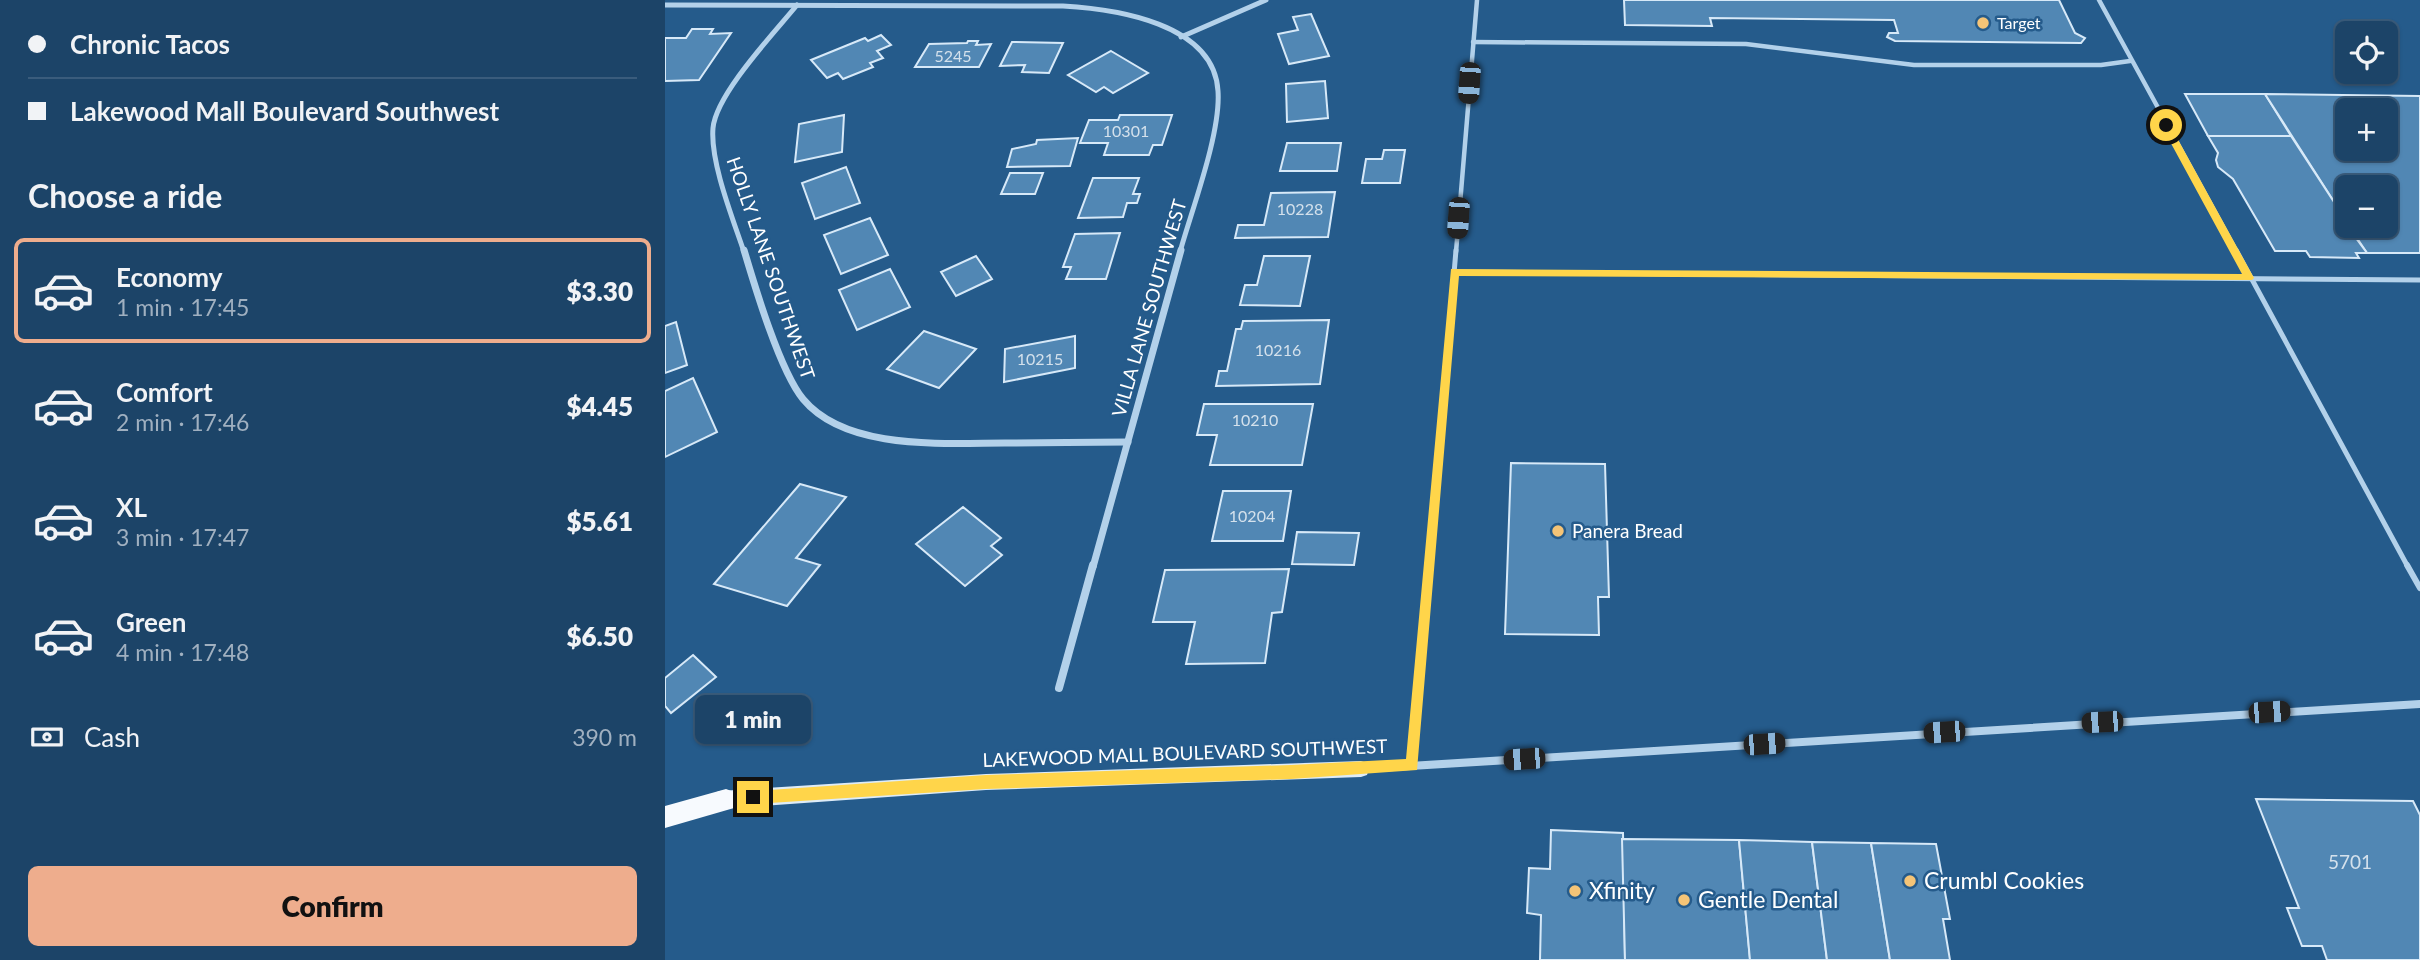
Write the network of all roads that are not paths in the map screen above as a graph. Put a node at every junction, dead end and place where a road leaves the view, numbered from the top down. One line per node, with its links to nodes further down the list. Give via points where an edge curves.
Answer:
1 (1266, 0): 6 (street)
2 (1477, 0): 7 (lane)
3 (2099, 0): 8 (lane)
4 (665, 5): 5 (street, VILLA LANE SOUTHWEST)
5 (797, 5): 6 (street, VILLA LANE SOUTHWEST, via 1093,9 1144,18); 12 (street, HOLLY LANE SOUTHWEST, via 726,98 712,128 732,213 800,396 832,421 899,440)
6 (1181, 37): 12 (street, VILLA LANE SOUTHWEST, via 1203,54 1216,73 1218,108)
7 (1473, 42): 8 (lane, via 1746,44 1914,65); 9 (lane)
8 (2130, 61): 10 (lane)
9 (1454, 272): 10 (lane); 16 (lane)
10 (2249, 278): 11 (lane); 13 (lane)
11 (2420, 279)
12 (1128, 442): 14 (street, VILLA LANE SOUTHWEST)
13 (2420, 588)
14 (1059, 688)
15 (2420, 704): 16 (street, LAKEWOOD MALL BOULEVARD SOUTHWEST)
16 (1412, 765): 17 (street, LAKEWOOD MALL BOULEVARD SOUTHWEST)
17 (1360, 769): 18 (street, LAKEWOOD MALL BOULEVARD SOUTHWEST, via 986,782)
18 (726, 800): 19 (street, LAKEWOOD MALL BOULEVARD SOUTHWEST); 20 (main road)
19 (665, 806)
20 (665, 817)

